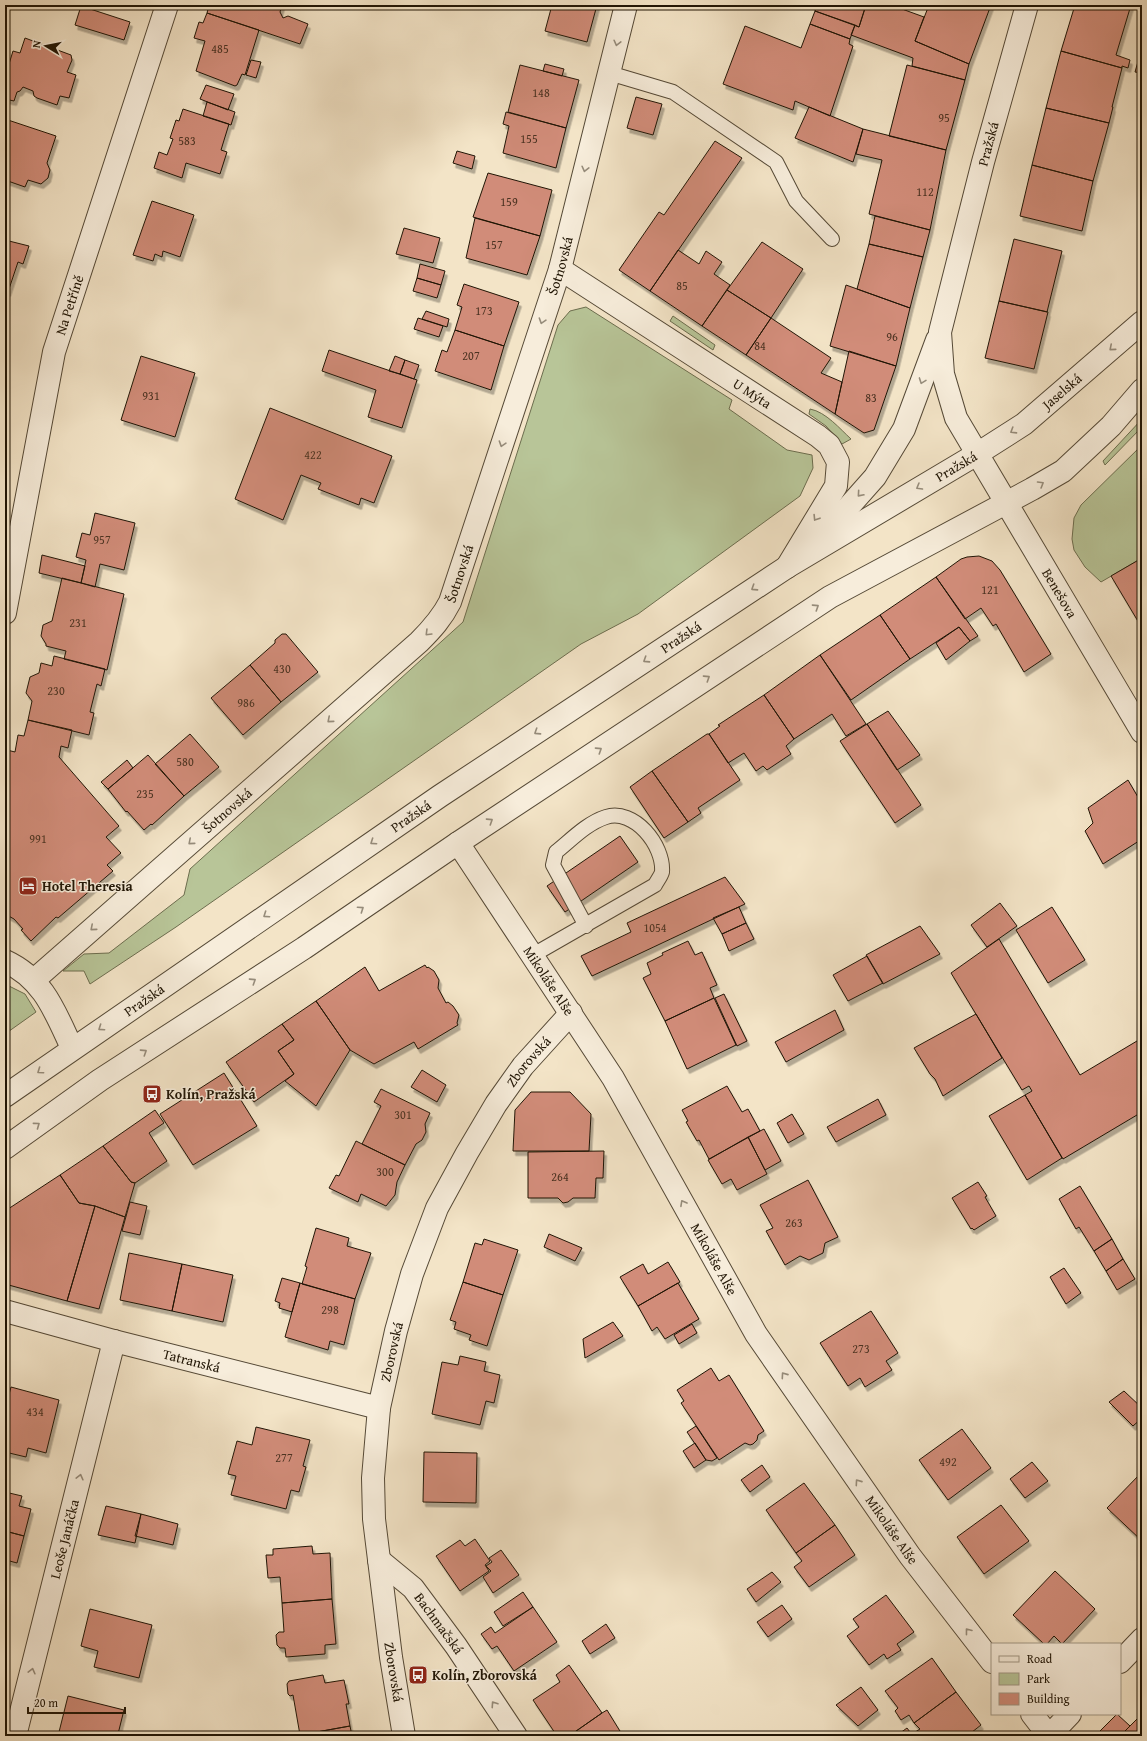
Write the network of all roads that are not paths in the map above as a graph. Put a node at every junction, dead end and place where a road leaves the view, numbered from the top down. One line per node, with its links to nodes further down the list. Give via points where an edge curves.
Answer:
1 (166, 5): 14 (street, Na Petříně, via 54,352)
2 (626, 5): 4 (street, Šotnovská, one-way to 4)
3 (1027, 5): 8 (street, Pražská, via 983,162)
4 (609, 73): 5 (lane, via 673,92 776,162 796,200); 6 (street, Šotnovská, one-way to 6)
5 (832, 239)
6 (560, 269): 13 (street, U Mýta, one-way to 13, via 829,445 838,462 836,486); 20 (street, Šotnovská, one-way to 20, via 444,614 419,642)
7 (1142, 322): 10 (street, Jaselská, one-way to 10, via 1024,424)
8 (940, 332): 10 (street, Pražská, via 943,374 956,418); 12 (street, one-way to 12, via 904,429 874,477)
9 (1142, 390): 11 (street, one-way to 9, via 1063,471 1111,426)
10 (977, 454): 11 (street, Benešova); 12 (street, Pražská, one-way to 12)
11 (1006, 503): 15 (street, Benešova); 16 (street, one-way to 11, via 830,597)
12 (806, 555): 13 (street, Pražská)
13 (786, 567): 22 (street, Pražská, one-way to 22, via 440,796)
14 (5, 613)
15 (1142, 732)
16 (458, 843): 18 (street, Mikoláše Alše); 24 (street, one-way to 16, via 100,1080 304,948)
17 (586, 926): 17 (lane, via 655,885 662,873 660,853 649,836 634,821 622,816 606,817 582,830 556,852 554,865); 18 (lane)
18 (533, 955): 21 (street, Mikoláše Alše)
19 (5, 961): 20 (street)
20 (34, 980): 22 (street, via 56,1014)
21 (571, 1013): 27 (street, Zborovská, via 523,1066 496,1104 437,1208 410,1281); 30 (street, Mikoláše Alše, one-way to 21, via 910,1556 756,1334 613,1078)
22 (72, 1048): 23 (street, Pražská, one-way to 23)
23 (5, 1096)
24 (5, 1148)
25 (5, 1311): 26 (street, Tatranská)
26 (114, 1341): 27 (street, Tatranská); 34 (street, Leoše Janáčka, one-way to 26)
27 (379, 1408): 28 (street, Zborovská, via 373,1478 374,1519)
28 (380, 1560): 35 (street, Zborovská, via 391,1657); 36 (street, Bachmačská, one-way to 28, via 456,1646 413,1588)
29 (1142, 1640): 31 (street)
30 (991, 1661)
31 (1121, 1661)
32 (1033, 1715): 37 (street)
33 (1069, 1715): 37 (street)
34 (16, 1736)
35 (404, 1736)
36 (516, 1736)
37 (1049, 1736)

